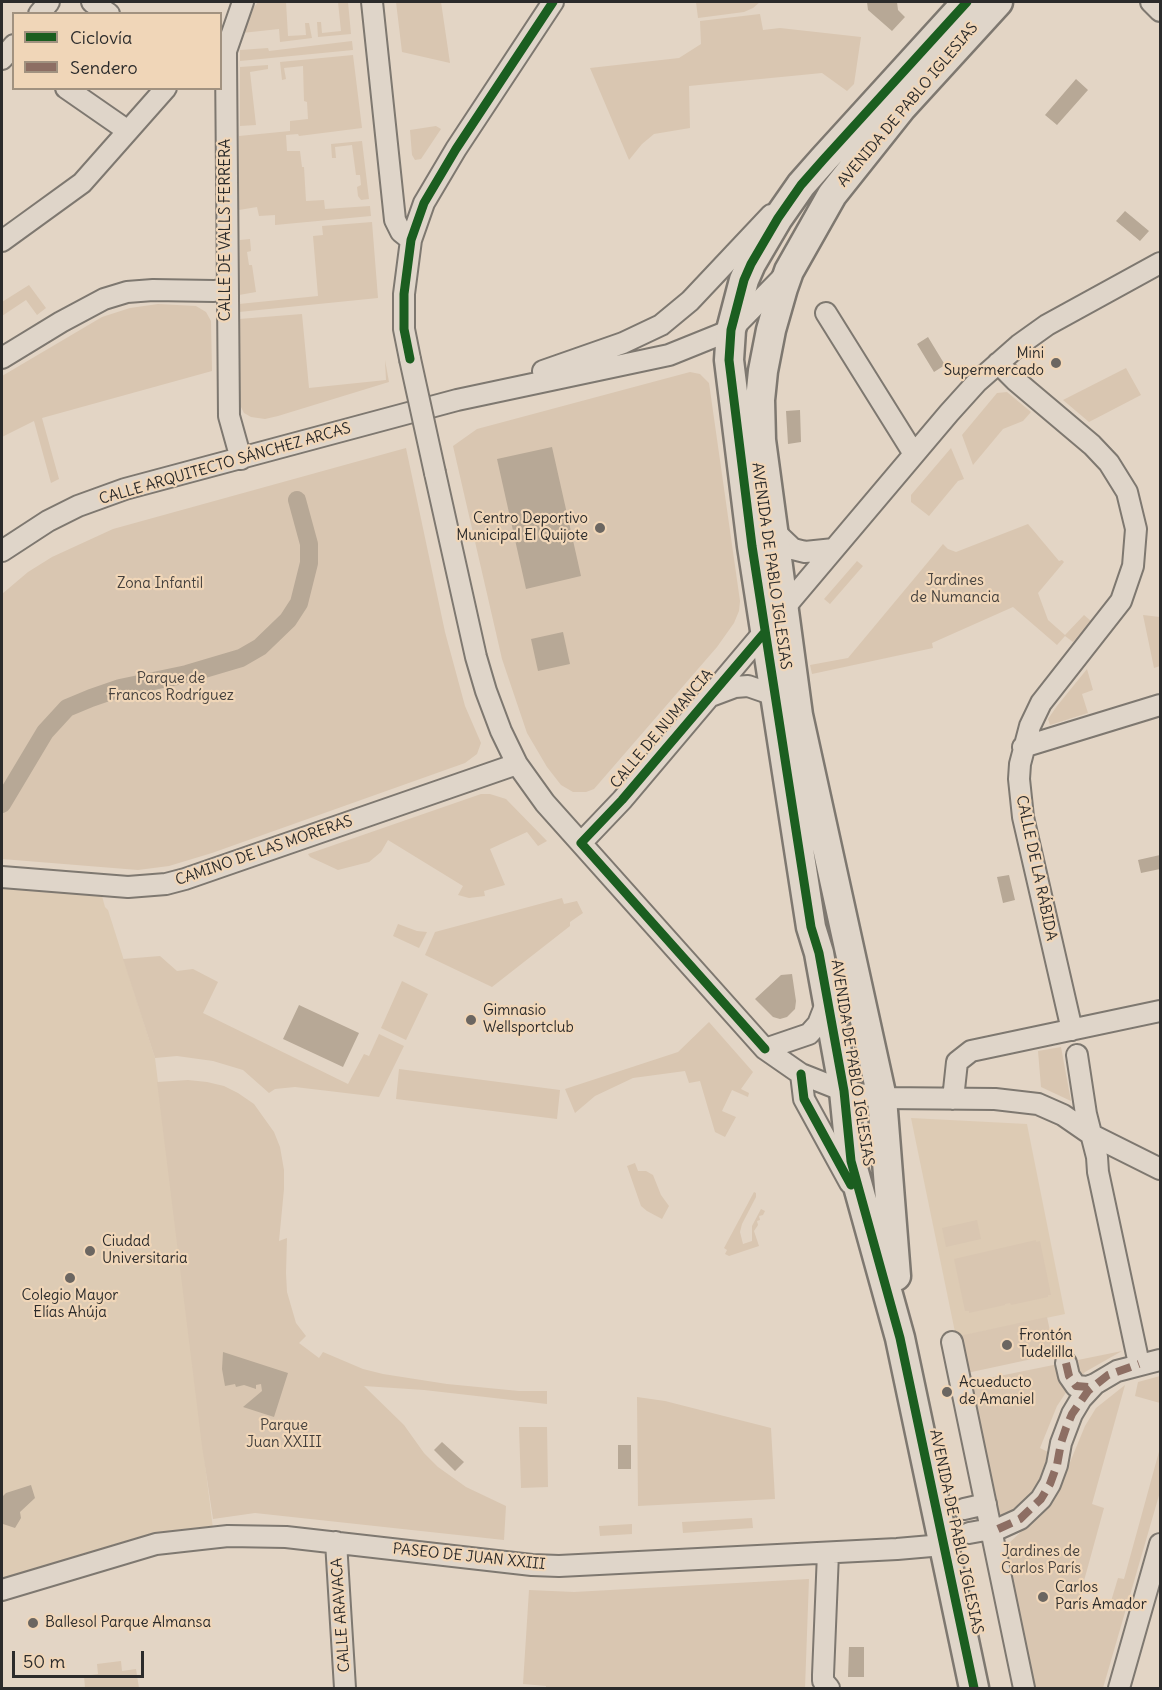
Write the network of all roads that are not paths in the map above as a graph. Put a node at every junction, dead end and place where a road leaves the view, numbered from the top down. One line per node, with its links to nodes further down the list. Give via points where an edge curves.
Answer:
1 (92, 2): 10 (street)
2 (238, 2): 11 (street)
3 (243, 2): 12 (street, CALLE DE VALLS FERRERA)
4 (372, 2): 17 (street, via 395,220)
5 (553, 2): 17 (street, via 424,203)
6 (967, 2): 16 (street, AVENIDA DE PABLO IGLESIAS)
7 (998, 2): 20 (street, AVENIDA DE PABLO IGLESIAS, via 902,107 832,195)
8 (1152, 2): 9 (street)
9 (1161, 11)
10 (106, 12)
11 (222, 22)
12 (223, 48): 21 (street, CALLE DE VALLS FERRERA)
13 (69, 90): 15 (street)
14 (164, 90): 15 (street)
15 (128, 131): 18 (street, via 82,183)
16 (801, 186): 23 (street, AVENIDA DE PABLO IGLESIAS, via 751,264); 26 (street, CALLE ARQUITECTO SÁNCHEZ ARCAS, via 690,301 661,325 623,343)
17 (411, 240): 38 (street, bridge, via 404,294 404,329 410,359 482,680)
18 (2, 241)
19 (1161, 262): 25 (street, CALLE DE NUMANCIA, via 1047,325)
20 (789, 271): 23 (street, CALLE ARQUITECTO SÁNCHEZ ARCAS); 29 (street, AVENIDA DE PABLO IGLESIAS, via 771,330 760,400 761,440)
21 (226, 289): 24 (street, via 127,292 104,299); 28 (street, CALLE DE VALLS FERRERA, via 229,416)
22 (826, 313): 27 (street)
23 (731, 330): 26 (street, CALLE ARQUITECTO SÁNCHEZ ARCAS, via 669,355); 33 (street, AVENIDA DE PABLO IGLESIAS, via 730,376)
24 (2, 358)
25 (998, 363): 27 (street, CALLE DE NUMANCIA); 37 (street, CALLE DE LA RÁBIDA, via 1109,464 1127,492 1136,529 1133,566 1121,601 1041,703)
26 (457, 400): 28 (street, CALLE ARQUITECTO SÁNCHEZ ARCAS)
27 (914, 454): 30 (street, CALLE DE NUMANCIA)
28 (241, 459): 31 (street, CALLE ARQUITECTO SÁNCHEZ ARCAS, via 125,489 78,506)
29 (774, 531): 30 (street, via 793,549); 32 (street, AVENIDA DE PABLO IGLESIAS)
30 (834, 549): 32 (street, CALLE DE NUMANCIA)
31 (2, 551)
32 (784, 608): 33 (street, CALLE DE NUMANCIA); 48 (street, AVENIDA DE PABLO IGLESIAS, via 798,715)
33 (765, 632): 34 (street, AVENIDA DE PABLO IGLESIAS); 35 (street, CALLE DE NUMANCIA)
34 (774, 696): 35 (street, CALLE DE NUMANCIA, via 748,686); 41 (street, AVENIDA DE PABLO IGLESIAS, via 811,927)
35 (708, 697): 39 (street, CALLE DE NUMANCIA, via 622,800)
36 (1161, 705): 37 (street)
37 (1023, 747): 43 (street, CALLE DE LA RÁBIDA, via 1019,779 1023,817)
38 (517, 764): 39 (street); 40 (street, CAMINO DE LAS MORERAS, via 166,884 128,887)
39 (580, 843): 44 (street)
40 (2, 877)
41 (827, 1001): 44 (street, AVENIDA DE PABLO IGLESIAS, via 818,1024 809,1034); 47 (street, AVENIDA DE PABLO IGLESIAS)
42 (1161, 1011): 43 (street)
43 (1072, 1029): 49 (street, via 971,1051 957,1062)
44 (765, 1049): 46 (street)
45 (1077, 1055): 50 (street)
46 (801, 1074): 47 (street); 52 (street, AVENIDA DE PABLO IGLESIAS, via 804,1099)
47 (844, 1091): 48 (street); 52 (street, AVENIDA DE PABLO IGLESIAS, via 851,1161)
48 (882, 1098): 49 (street); 53 (street, AVENIDA DE PABLO IGLESIAS)
49 (953, 1099): 50 (street, via 1038,1104)
50 (1092, 1134): 51 (street); 57 (street)
51 (1161, 1169)
52 (864, 1209): 53 (street, AVENIDA DE PABLO IGLESIAS)
53 (900, 1338): 65 (street, AVENIDA DE PABLO IGLESIAS)
54 (952, 1341): 59 (street)
55 (1161, 1360): 57 (street)
56 (1066, 1363): 58 (street, via 1076,1386)
57 (1139, 1364): 58 (street)
58 (1095, 1384): 61 (street, via 1072,1414 1060,1443 1057,1465 1041,1499 1020,1519)
59 (986, 1504): 60 (street); 61 (street)
60 (964, 1509)
61 (994, 1529): 62 (street); 71 (street)
62 (969, 1533)
63 (336, 1542): 66 (street, PASEO DE JUAN XXIII, via 559,1566); 67 (street, PASEO DE JUAN XXIII, via 228,1536 156,1544); 68 (street, CALLE ARAVACA)
64 (1161, 1544): 72 (street)
65 (943, 1545): 66 (street, PASEO DE JUAN XXIII); 70 (street, AVENIDA DE PABLO IGLESIAS)
66 (828, 1553): 69 (street, via 823,1675)
67 (2, 1590)
68 (345, 1689)
69 (829, 1689)
70 (974, 1689)
71 (1024, 1689)
72 (1119, 1689)

